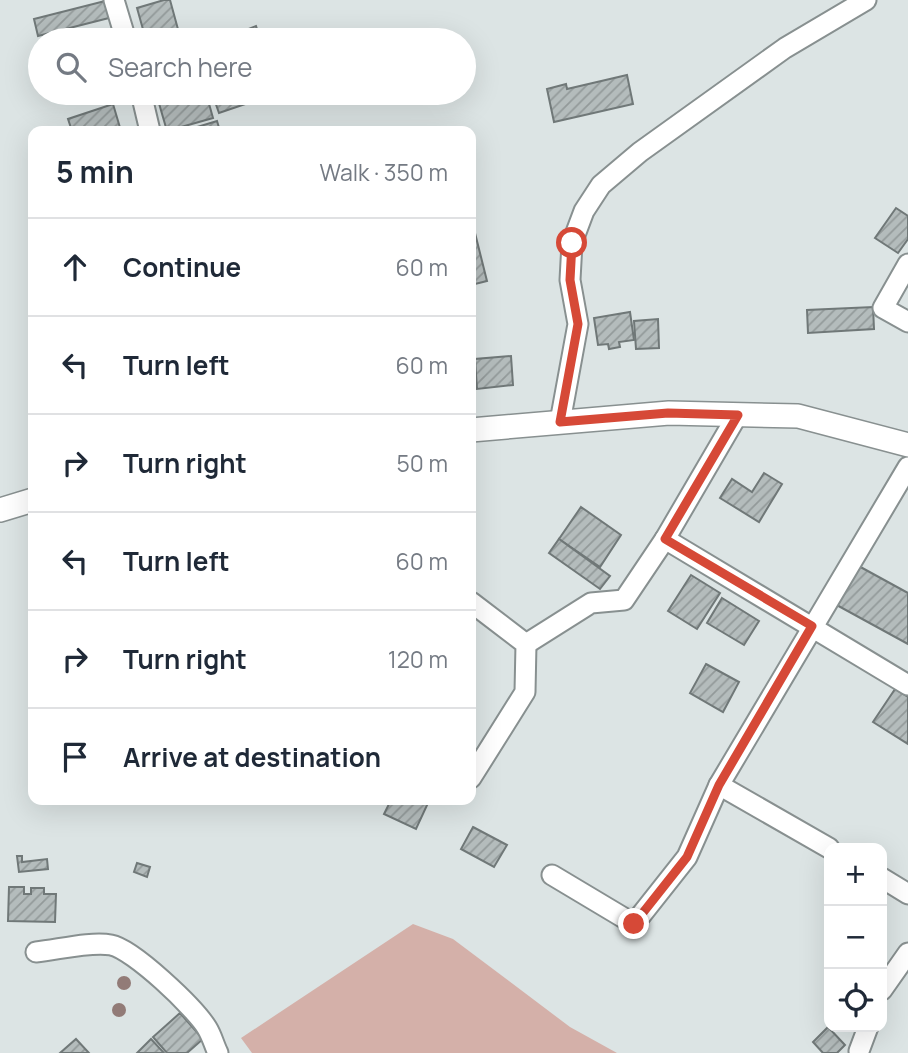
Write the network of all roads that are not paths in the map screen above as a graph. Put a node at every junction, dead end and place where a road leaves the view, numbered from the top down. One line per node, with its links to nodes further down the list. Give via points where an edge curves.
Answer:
1 (114, 0): 3 (street)
2 (866, 0): 9 (street, via 785,48 601,185 584,211 572,243 570,280 578,324)
3 (122, 28)
4 (144, 105): 5 (street)
5 (149, 126)
6 (908, 264): 7 (street, via 883,308)
7 (908, 322)
8 (738, 415): 9 (street, via 668,413); 11 (street, via 798,416); 15 (street)
9 (560, 422): 10 (street)
10 (476, 430)
11 (908, 444)
12 (908, 467): 17 (street)
13 (28, 501): 14 (street)
14 (0, 510)
15 (665, 539): 17 (street); 18 (street, via 624,600 591,603)
16 (476, 606): 18 (street)
17 (812, 626): 19 (street); 21 (street)
18 (526, 644): 20 (street, via 525,692)
19 (908, 685)
20 (476, 770)
21 (719, 785): 22 (street); 23 (street, via 687,857 634,924)
22 (824, 845)
23 (552, 876)
24 (887, 881): 25 (street)
25 (908, 894)
26 (36, 952): 31 (street, via 114,945 145,965 184,1002 207,1028)
27 (908, 953): 28 (street)
28 (887, 983)
29 (866, 1032): 30 (street)
30 (859, 1051)
31 (218, 1053)

